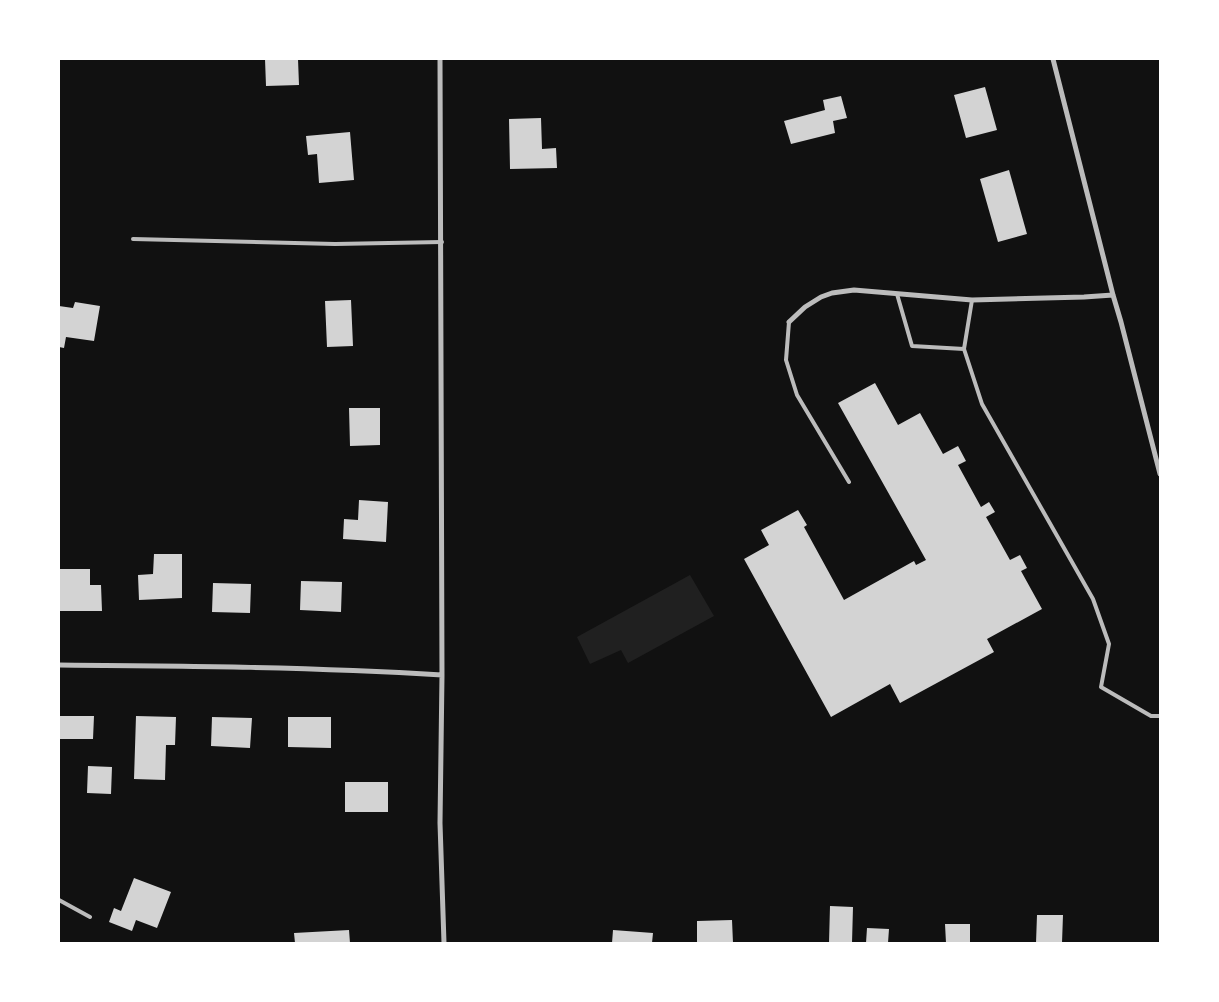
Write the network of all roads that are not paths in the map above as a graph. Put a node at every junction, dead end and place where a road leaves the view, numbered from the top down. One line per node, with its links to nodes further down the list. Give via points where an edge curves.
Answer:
1 (440, 59): 4 (street)
2 (1053, 59): 6 (street)
3 (133, 239): 4 (lane, via 335,244)
4 (442, 242): 13 (street)
5 (897, 294): 7 (street); 8 (street, via 854,290 832,293 805,307); 9 (lane, via 912,346)
6 (1113, 295): 7 (street); 10 (street)
7 (972, 300): 9 (lane)
8 (789, 322): 11 (lane, via 786,360 797,395)
9 (964, 349): 14 (lane, via 982,404 1093,599 1109,644 1101,687 1151,716)
10 (1160, 474)
11 (849, 482)
12 (59, 665): 13 (street, via 366,670)
13 (442, 675): 17 (street, via 440,823)
14 (1160, 716)
15 (59, 900): 16 (lane)
16 (90, 917)
17 (444, 943)

